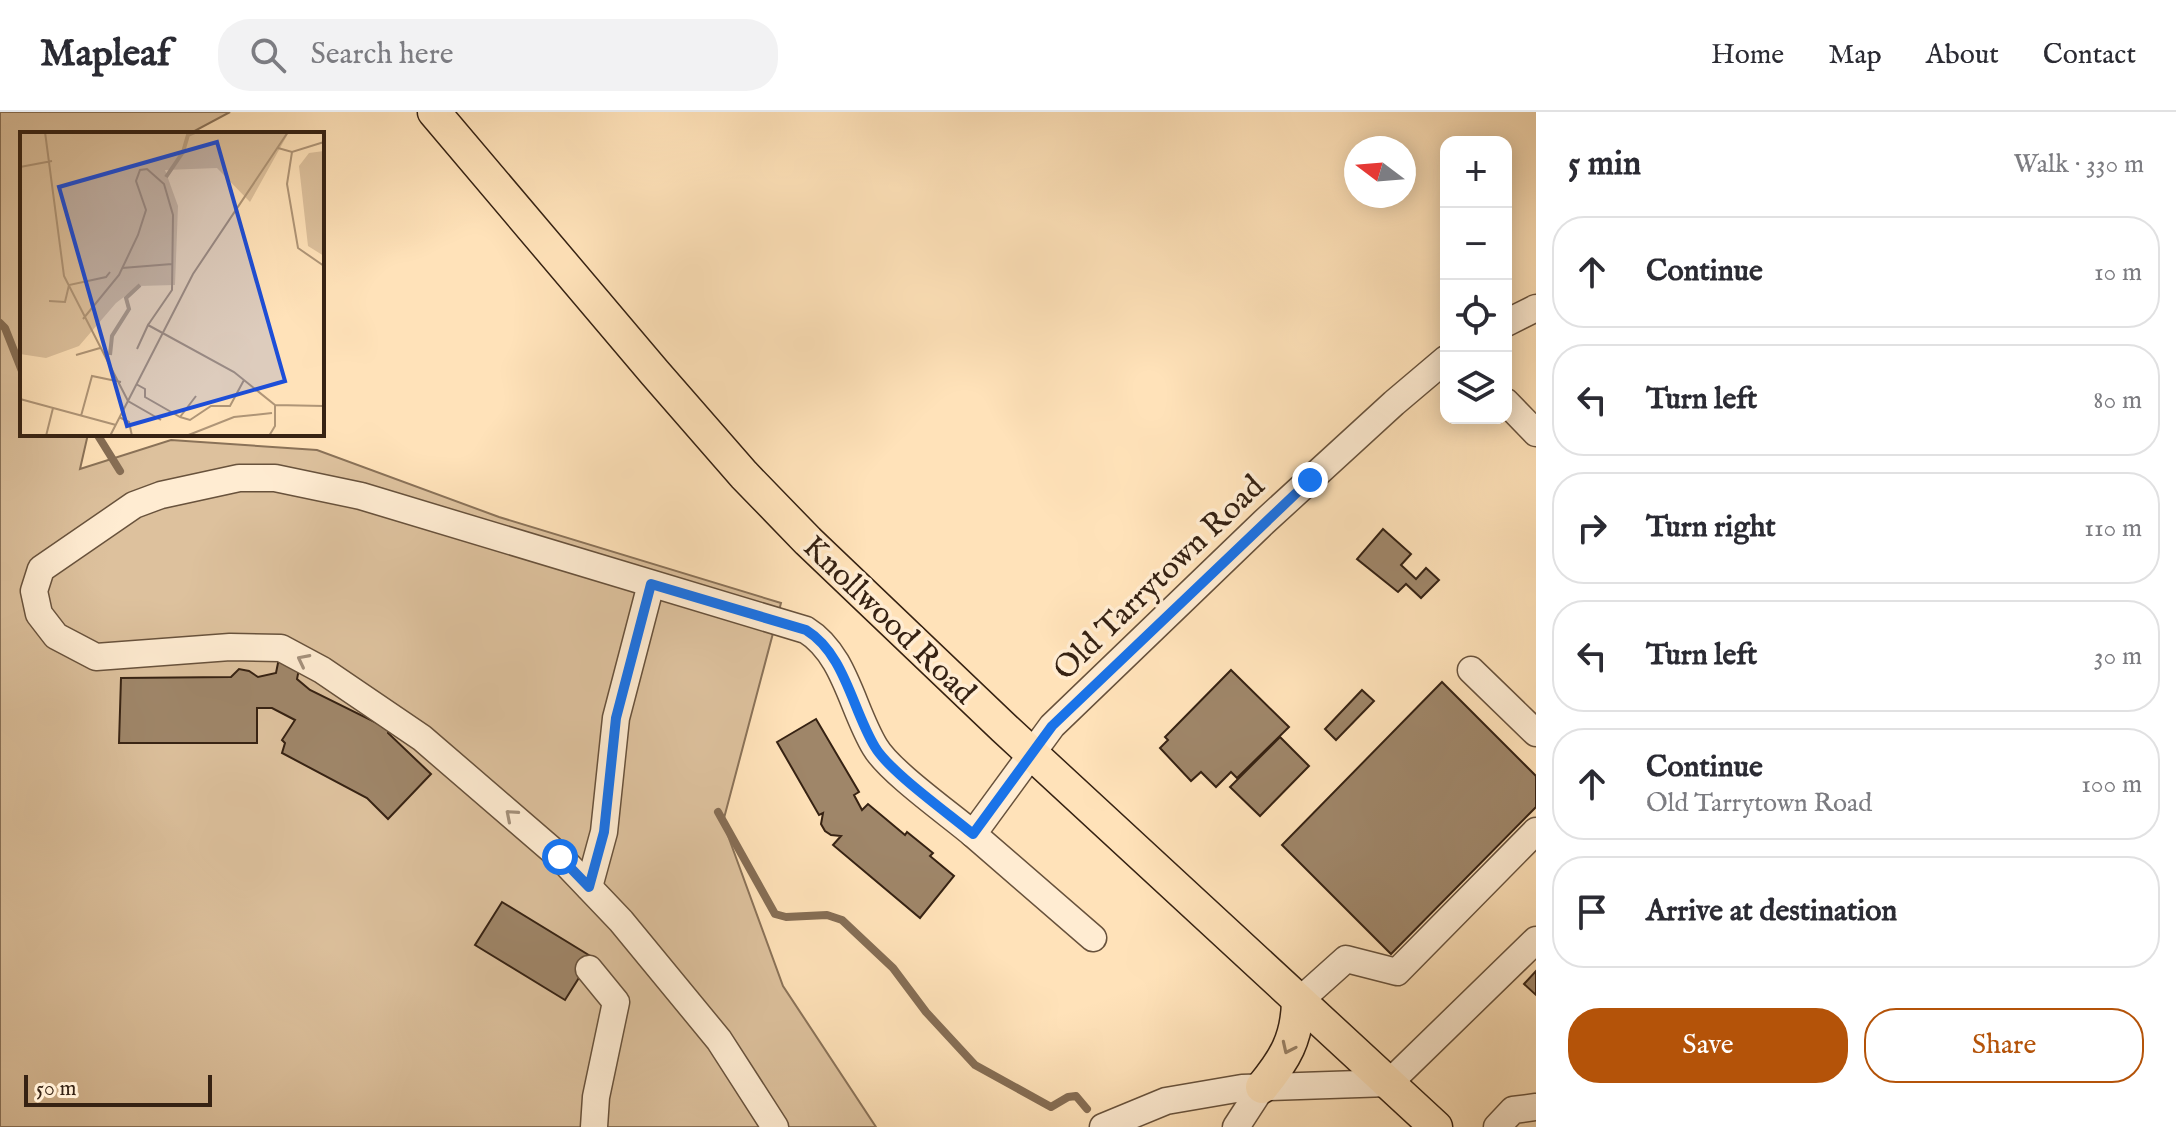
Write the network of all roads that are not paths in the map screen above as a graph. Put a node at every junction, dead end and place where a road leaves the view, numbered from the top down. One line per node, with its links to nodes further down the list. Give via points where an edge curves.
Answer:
1 (434, 112): 10 (main road, Knollwood Road, via 744,475)
2 (1536, 308): 3 (street)
3 (1512, 320)
4 (1440, 364): 10 (street, Old Tarrytown Road, via 1264,522)
5 (1512, 408): 6 (street)
6 (1536, 433)
7 (651, 584): 12 (street, via 817,637 830,652 875,747); 13 (street, via 616,718 604,832); 13 (street, one-way to 7, via 422,738 281,648 96,657 56,636 39,614 34,591 41,569 134,505 239,478 275,478 361,496)
8 (1471, 670): 9 (street)
9 (1536, 733)
10 (1030, 753): 12 (street, Old Tarrytown Road); 17 (main road, Knollwood Road)
11 (1536, 831): 17 (street, via 1397,972 1346,959)
12 (973, 834): 14 (street)
13 (589, 887): 22 (street, via 719,1040)
14 (1093, 938)
15 (1536, 940): 18 (street)
16 (589, 969): 21 (street, via 616,1002)
17 (1298, 1002): 18 (main road, Knollwood Road); 19 (main road, one-way to 19, via 1292,1041)
18 (1389, 1083): 19 (street); 25 (main road, Knollwood Road)
19 (1262, 1087): 23 (street, via 1166,1101); 24 (street)
20 (1536, 1107): 26 (street, via 1513,1110)
21 (594, 1127)
22 (775, 1127)
23 (1103, 1127)
24 (1236, 1127)
25 (1436, 1127)
26 (1497, 1127)

